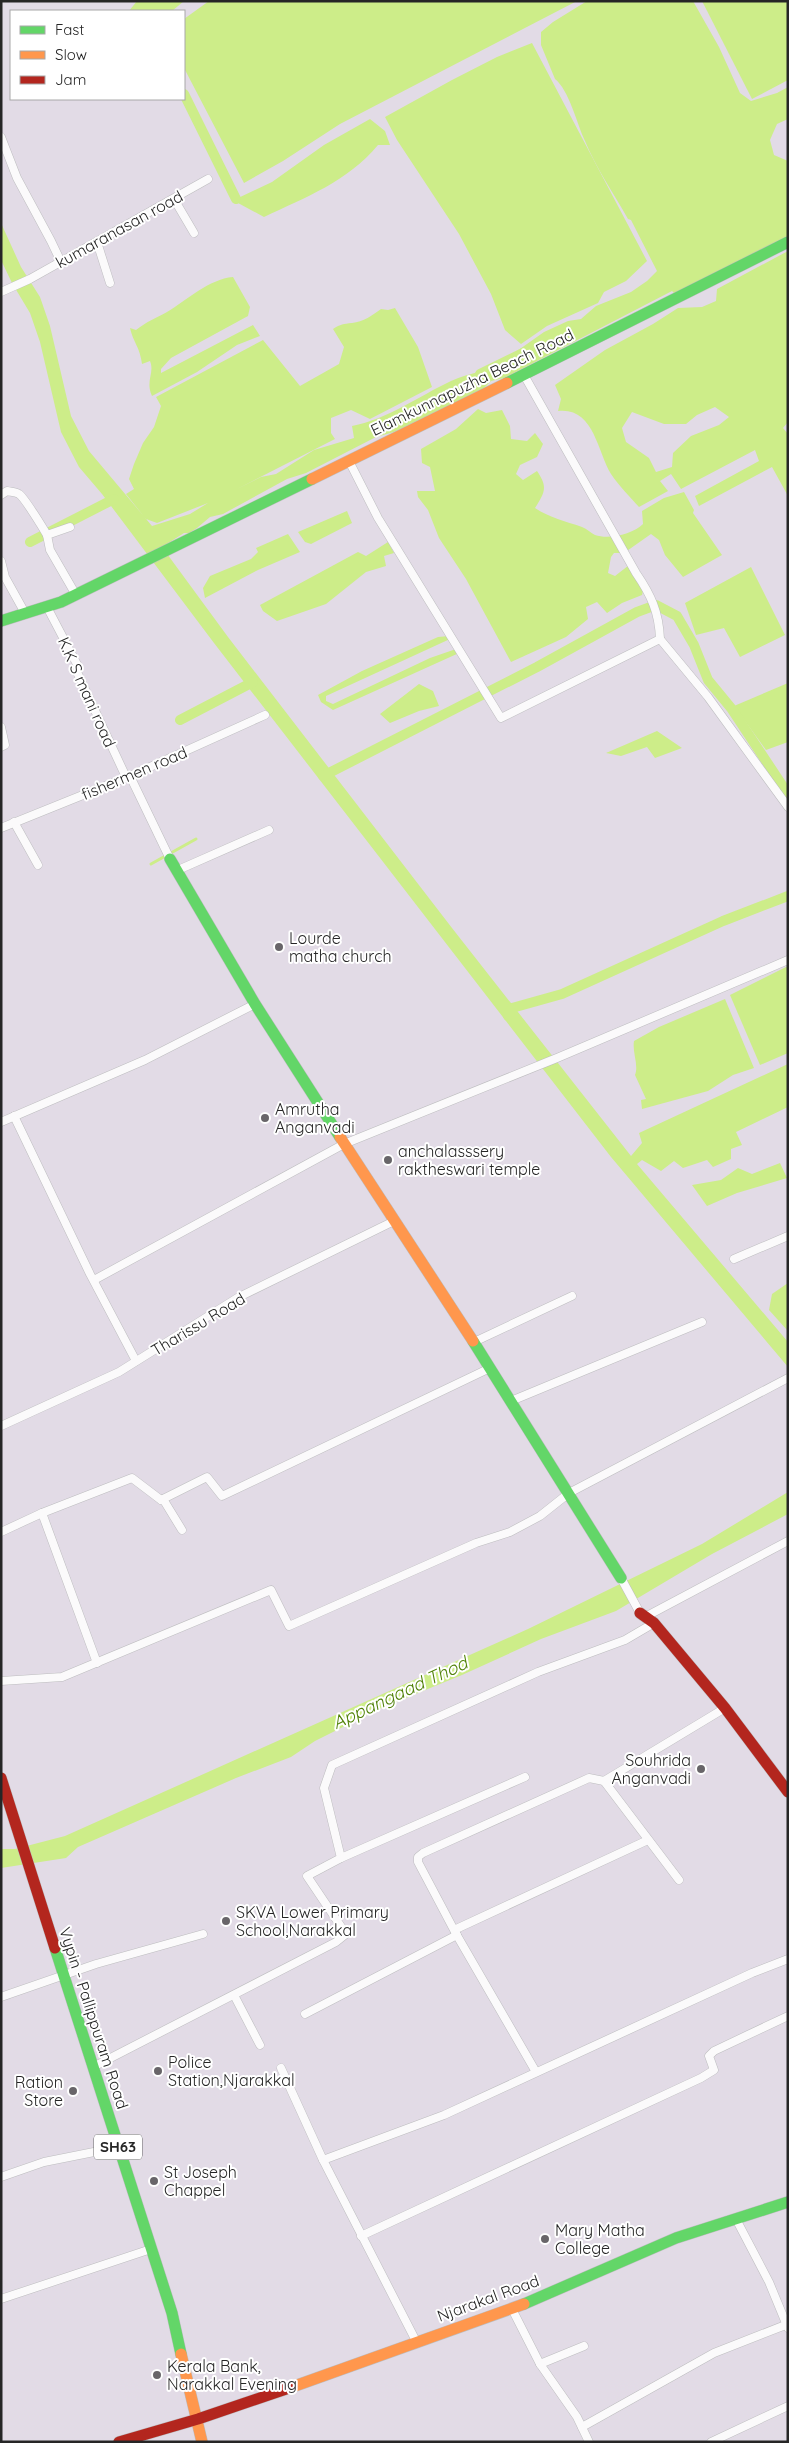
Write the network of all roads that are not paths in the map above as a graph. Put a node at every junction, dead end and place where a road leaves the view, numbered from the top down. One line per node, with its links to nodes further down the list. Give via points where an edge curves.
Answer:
1 (1, 137): 7 (street, via 17,178)
2 (208, 180): 3 (street, kumaranasan road)
3 (174, 200): 4 (street); 5 (street, kumaranasan road)
4 (194, 233)
5 (96, 242): 7 (street, kumaranasan road); 8 (street)
6 (788, 242): 10 (main road, Elamkunnapuzha Beach Road)
7 (61, 262): 9 (street, kumaranasan road)
8 (110, 283)
9 (1, 292)
10 (524, 375): 11 (main road, Elamkunnapuzha Beach Road); 20 (street, via 651,595 659,620)
11 (349, 462): 16 (main road, Elamkunnapuzha Beach Road); 20 (street, via 378,518 501,718)
12 (1, 495): 14 (street, via 7,491 18,493 29,504)
13 (70, 527): 14 (street)
14 (46, 533): 16 (street, via 50,550)
15 (1, 561): 18 (street, via 5,578)
16 (76, 595): 17 (main road)
17 (47, 607): 18 (main road); 24 (street, K.K S mani road, via 79,668 77,672 90,704)
18 (26, 613): 19 (main road)
19 (1, 621)
20 (660, 639): 25 (street, via 725,719)
21 (265, 715): 24 (street, fishermen road)
22 (1, 728): 23 (street, via 5,745)
23 (1, 747)
24 (128, 777): 26 (street, fishermen road); 29 (street, K.K S mani road)
25 (788, 807)
26 (14, 822): 27 (street, fishermen road); 30 (street)
27 (1, 828)
28 (269, 830): 31 (street)
29 (167, 855): 31 (main road)
30 (38, 865)
31 (178, 870): 33 (main road)
32 (788, 960): 36 (street)
33 (255, 1004): 34 (street, via 146,1060); 36 (main road)
34 (14, 1116): 35 (street); 40 (street)
35 (1, 1122)
36 (344, 1144): 37 (main road); 40 (street)
37 (394, 1221): 43 (main road); 44 (street, Tharissu Road, via 239,1298)
38 (788, 1236): 39 (street)
39 (734, 1259)
40 (94, 1280): 44 (street)
41 (572, 1296): 43 (street)
42 (702, 1322): 47 (street)
43 (474, 1342): 45 (main road)
44 (136, 1361): 48 (street, Tharissu Road, via 119,1372)
45 (490, 1368): 47 (main road); 50 (street, via 222,1496 207,1477)
46 (788, 1378): 49 (street)
47 (511, 1401): 49 (main road)
48 (1, 1426)
49 (569, 1493): 55 (main road); 57 (street, via 540,1516 510,1532 476,1543 289,1626 271,1590)
50 (161, 1500): 51 (street, via 132,1478); 52 (street)
51 (42, 1513): 53 (street); 57 (street)
52 (182, 1530)
53 (1, 1532)
54 (788, 1541): 56 (street)
55 (621, 1578): 56 (street)
56 (646, 1618): 59 (main road); 65 (street, via 625,1640 538,1672 332,1765 324,1788)
57 (97, 1663): 58 (street, via 62,1677)
58 (1, 1681)
59 (725, 1708): 62 (street); 63 (main road)
60 (1, 1778): 70 (main road, Vypin - Pallippuram Road / SH63)
61 (525, 1778): 65 (street)
62 (604, 1781): 64 (street); 67 (street, via 589,1778 418,1857)
63 (788, 1792)
64 (648, 1840): 66 (street); 67 (street)
65 (341, 1858): 71 (street, via 307,1876 346,1934)
66 (679, 1880)
67 (455, 1932): 73 (street); 78 (street)
68 (203, 1934): 70 (street)
69 (788, 1959): 78 (street, via 752,1972)
70 (63, 1974): 72 (street); 76 (main road, Vypin - Pallippuram Road / SH63)
71 (234, 1995): 75 (street); 76 (street)
72 (1, 1997)
73 (305, 2014)
74 (788, 2016): 84 (street, via 714,2051 709,2056 714,2070 701,2078)
75 (260, 2045)
76 (93, 2067): 79 (main road, Vypin - Pallippuram Road / SH63)
77 (281, 2068): 80 (street)
78 (536, 2072): 80 (street, via 444,2116)
79 (117, 2143): 81 (street, via 99,2151 44,2162); 85 (main road, Vypin - Pallippuram Road / SH63)
80 (323, 2160): 84 (street)
81 (1, 2177)
82 (788, 2202): 83 (main road, Njarakal Road)
83 (736, 2219): 87 (main road, Njarakal Road, via 676,2238); 88 (street, via 769,2282)
84 (361, 2236): 89 (street)
85 (151, 2249): 86 (street); 93 (main road, Vypin - Pallippuram Road / SH63, via 172,2313)
86 (1, 2299)
87 (512, 2309): 89 (main road, Njarakal Road); 91 (street)
88 (787, 2326): 94 (street, via 714,2353)
89 (416, 2341): 93 (main road, Njarakal Road, via 363,2363)
90 (584, 2346): 91 (street)
91 (540, 2364): 94 (street)
92 (788, 2406): 98 (street)
93 (198, 2419): 95 (main road, Njarakal Road); 96 (main road, Vypin - Pallippuram Road / SH63)
94 (582, 2426): 97 (street)
95 (118, 2442)
96 (202, 2442)
97 (589, 2442)
98 (711, 2442)

